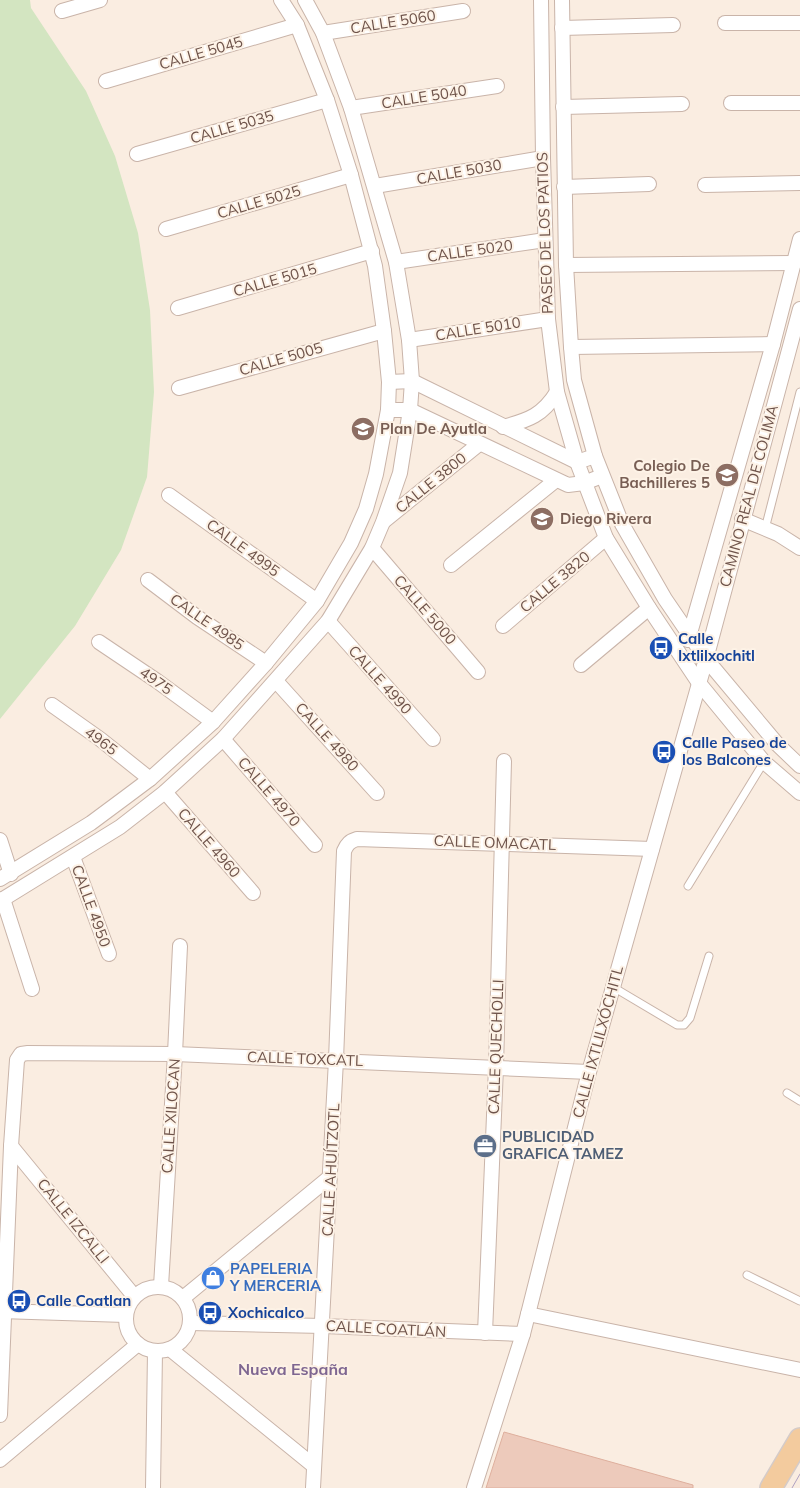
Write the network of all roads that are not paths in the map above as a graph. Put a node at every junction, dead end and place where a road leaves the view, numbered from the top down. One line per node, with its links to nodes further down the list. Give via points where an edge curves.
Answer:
1 (100, 0): 6 (street)
2 (281, 0): 11 (street)
3 (305, 0): 13 (street)
4 (540, 0): 23 (street, PASEO DE LOS PATIOS)
5 (562, 0): 12 (street, PASEO DE LOS PATIOS)
6 (62, 11)
7 (463, 11): 13 (street, CALLE 5060)
8 (725, 23): 9 (street)
9 (800, 23)
10 (674, 25): 12 (street)
11 (297, 26): 14 (street, CALLE 5045); 16 (street)
12 (562, 28): 20 (street, PASEO DE LOS PATIOS)
13 (323, 33): 21 (street)
14 (106, 81)
15 (497, 86): 21 (street, CALLE 5040)
16 (327, 100): 22 (street, CALLE 5035); 24 (street)
17 (731, 103): 18 (street)
18 (800, 103)
19 (682, 104): 20 (street)
20 (563, 106): 29 (street, PASEO DE LOS PATIOS)
21 (351, 108): 28 (street)
22 (137, 154)
23 (543, 158): 28 (street, CALLE 5030); 32 (street, PASEO DE LOS PATIOS)
24 (351, 174): 30 (street, CALLE 5025); 33 (street)
25 (800, 183): 27 (street)
26 (649, 184): 29 (street)
27 (705, 185)
28 (375, 186): 34 (street)
29 (564, 187): 36 (street, PASEO DE LOS PATIOS)
30 (166, 229)
31 (800, 239): 35 (street, CAMINO REAL DE COLIMA)
32 (545, 240): 34 (street, CALLE 5020); 39 (street, PASEO DE LOS PATIOS)
33 (372, 251): 37 (street, CALLE 5015); 40 (street)
34 (396, 262): 41 (street)
35 (794, 263): 36 (street); 42 (street, CAMINO REAL DE COLIMA)
36 (566, 265): 43 (street, PASEO DE LOS PATIOS)
37 (178, 308)
38 (800, 310): 59 (street, CAMINO REAL DE COLIMA)
39 (548, 318): 41 (street, CALLE 5010); 47 (street, PASEO DE LOS PATIOS)
40 (384, 331): 45 (street); 46 (street, CALLE 5005)
41 (409, 340): 44 (street)
42 (773, 344): 43 (street); 58 (street, CAMINO REAL DE COLIMA)
43 (570, 347): 53 (street, PASEO DE LOS PATIOS, via 574,380)
44 (412, 381): 45 (street); 50 (street); 51 (street)
45 (389, 382): 49 (street)
46 (179, 388)
47 (557, 392): 51 (street, via 532,418); 54 (street, PASEO DE LOS PATIOS)
48 (800, 392): 63 (lane)
49 (388, 410): 50 (street); 69 (street, via 366,509 352,543)
50 (410, 410): 52 (street); 62 (street, via 400,473)
51 (504, 426): 54 (street)
52 (479, 444): 56 (street); 62 (street, CALLE 3800)
53 (595, 456): 54 (street); 55 (street, PASEO DE LOS PATIOS)
54 (576, 462): 57 (street, PASEO DE LOS PATIOS)
55 (602, 476): 57 (street); 73 (street, PASEO DE LOS PATIOS, via 622,524)
56 (556, 480): 57 (street, via 572,486); 67 (street)
57 (584, 484): 64 (street, PASEO DE LOS PATIOS)
58 (732, 489): 59 (street); 73 (street, CAMINO REAL DE COLIMA)
59 (749, 494): 61 (street, CAMINO REAL DE COLIMA)
60 (170, 495): 69 (street, CALLE 4995)
61 (742, 519): 63 (street); 76 (street, CAMINO REAL DE COLIMA)
62 (383, 522): 66 (street)
63 (765, 529): 65 (street)
64 (606, 538): 70 (street, PASEO DE LOS PATIOS); 72 (street, CALLE 3820)
65 (800, 546)
66 (372, 548): 71 (street); 79 (street, CALLE 5000)
67 (451, 564)
68 (148, 580): 77 (street, CALLE 4985, via 197,618)
69 (318, 601): 77 (street)
70 (650, 608): 75 (street, PASEO DE LOS PATIOS); 78 (street)
71 (328, 621): 80 (street); 85 (street, CALLE 4990)
72 (503, 626)
73 (690, 636): 75 (street, CAMINO REAL DE COLIMA); 76 (street, PASEO DE LOS PATIOS)
74 (99, 642): 83 (street, 4975)
75 (683, 659): 81 (street, PASEO DE LOS PATIOS)
76 (706, 659): 81 (street, CAMINO REAL DE COLIMA); 88 (street, via 778,745)
77 (266, 663): 83 (street)
78 (581, 665)
79 (478, 672)
80 (276, 680): 84 (street); 91 (street, CALLE 4980)
81 (699, 683): 87 (street); 96 (street, CALLE IXTLILXÓCHITL)
82 (52, 705): 89 (street, 4965)
83 (212, 722): 89 (street)
84 (223, 739): 90 (street); 95 (street, CALLE 4970)
85 (433, 739)
86 (504, 761): 94 (street, CALLE QUECHOLLI)
87 (764, 762): 92 (street); 100 (lane)
88 (800, 766)
89 (150, 779): 99 (street, via 91,823)
90 (165, 792): 98 (street, via 120,827); 101 (street, CALLE 4960)
91 (377, 793)
92 (800, 793)
93 (0, 840): 99 (street)
94 (502, 844): 96 (street, CALLE OMACATL); 97 (street, CALLE OMACATL, via 357,838); 110 (street, CALLE QUECHOLLI)
95 (315, 845)
96 (652, 848): 106 (street, CALLE IXTLILXÓCHITL)
97 (344, 851): 109 (street, CALLE AHUÍTZOTL)
98 (72, 857): 102 (street); 104 (street, CALLE 4950)
99 (5, 876)
100 (688, 886)
101 (253, 893)
102 (1, 900): 107 (street)
103 (180, 946): 108 (street, CALLE XILOCAN)
104 (109, 954)
105 (709, 956): 106 (lane, via 690,1018 684,1024 676,1024)
106 (613, 987): 111 (street, CALLE IXTLILXÓCHITL)
107 (32, 989)
108 (175, 1054): 109 (street, CALLE TOXCATL); 114 (street, CALLE TOXCATL, via 21,1054 17,1060); 117 (street, CALLE XILOCAN)
109 (336, 1060): 110 (street, CALLE TOXCATL); 115 (street, CALLE AHUÍTZOTL)
110 (496, 1067): 111 (street, CALLE TOXCATL); 126 (street, CALLE QUECHOLLI)
111 (589, 1072): 122 (street, CALLE IXTLILXÓCHITL)
112 (787, 1094): 113 (lane)
113 (800, 1101)
114 (12, 1146): 118 (street, CALLE IZCALLI); 121 (street)
115 (330, 1177): 119 (street); 125 (street, CALLE AHUÍTZOTL)
116 (746, 1275): 120 (lane)
117 (161, 1286): 118 (street, via 144,1289); 119 (street)
118 (134, 1296): 123 (street)
119 (183, 1298): 124 (street)
120 (800, 1301)
121 (2, 1311): 123 (street); 132 (street)
122 (528, 1314): 127 (street, CALLE IXTLILXÓCHITL); 131 (street)
123 (125, 1315): 128 (street, via 129,1334)
124 (190, 1323): 125 (street, CALLE COATLÁN); 129 (street, via 186,1335)
125 (323, 1326): 126 (street, CALLE COATLÁN); 135 (street, CALLE AHUÍTZOTL)
126 (485, 1333): 127 (street, CALLE COATLÁN)
127 (523, 1334): 138 (street, CALLE IXTLILXÓCHITL)
128 (138, 1344): 130 (street); 134 (street)
129 (170, 1349): 130 (street); 135 (street)
130 (155, 1351): 136 (street)
131 (800, 1370)
132 (0, 1415)
133 (800, 1439): 139 (main road)
134 (0, 1460)
135 (314, 1466): 137 (street, CALLE AHUÍTZOTL)
136 (153, 1488)
137 (313, 1488)
138 (474, 1488)
139 (771, 1488)

